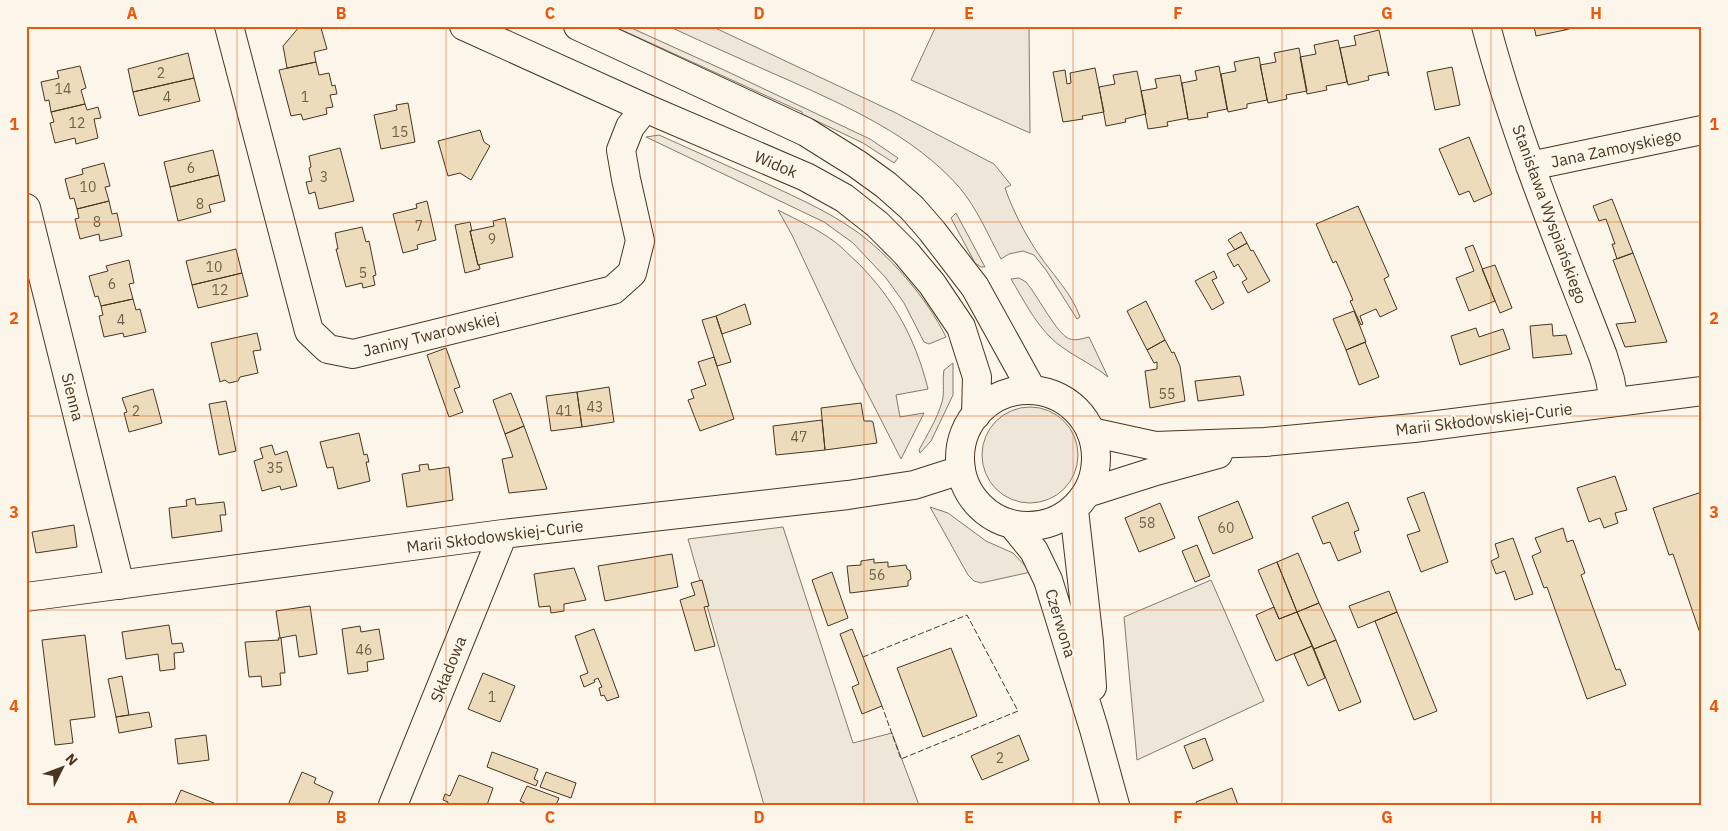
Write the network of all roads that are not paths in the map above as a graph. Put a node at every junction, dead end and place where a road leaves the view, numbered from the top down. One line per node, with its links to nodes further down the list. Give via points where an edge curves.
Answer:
1 (229, 26): 5 (street, Janiny Twarowskiej, via 310,331 328,349 353,354 613,290 632,273 640,241 621,150 630,127)
2 (464, 26): 5 (street, Widok)
3 (578, 26): 9 (street, via 806,132 886,185 912,208 975,287)
4 (1486, 26): 7 (street, Stanisława Wyspiańskiego)
5 (645, 108): 12 (street, Widok, via 806,177 844,198 877,224 932,284 961,327 977,377)
6 (1702, 130): 7 (street, Jana Zamoyskiego)
7 (1530, 166): 11 (street, Stanisława Wyspiańskiego, via 1603,356)
8 (26, 208): 19 (street, Sienna)
9 (1032, 390): 12 (street, via 1011,392 992,400); 13 (street, via 1051,394 1067,403)
10 (1702, 391): 11 (street, Marii Skłodowskiej-Curie)
11 (1614, 402): 14 (street, Marii Skłodowskiej-Curie, via 1414,428)
12 (976, 415): 15 (street, via 960,450)
13 (1091, 432): 14 (street, Marii Skłodowskiej-Curie, via 1155,446); 16 (street, via 1096,452 1095,474)
14 (1265, 442): 16 (street, Marii Skłodowskiej-Curie, via 1156,471)
15 (961, 470): 17 (street, via 967,489 979,505 994,518); 18 (street, Marii Skłodowskiej-Curie, via 914,485 848,495)
16 (1080, 501): 17 (street, via 1056,521 1034,526); 21 (street, Czerwona)
17 (1012, 525): 21 (street, Czerwona, via 1034,551 1048,580)
18 (502, 534): 19 (street, Marii Skłodowskiej-Curie); 22 (street, Składowa)
19 (120, 585): 20 (street, Marii Skłodowskiej-Curie)
20 (26, 597)
21 (1094, 729): 23 (street, Czerwona)
22 (393, 805)
23 (1116, 805)

